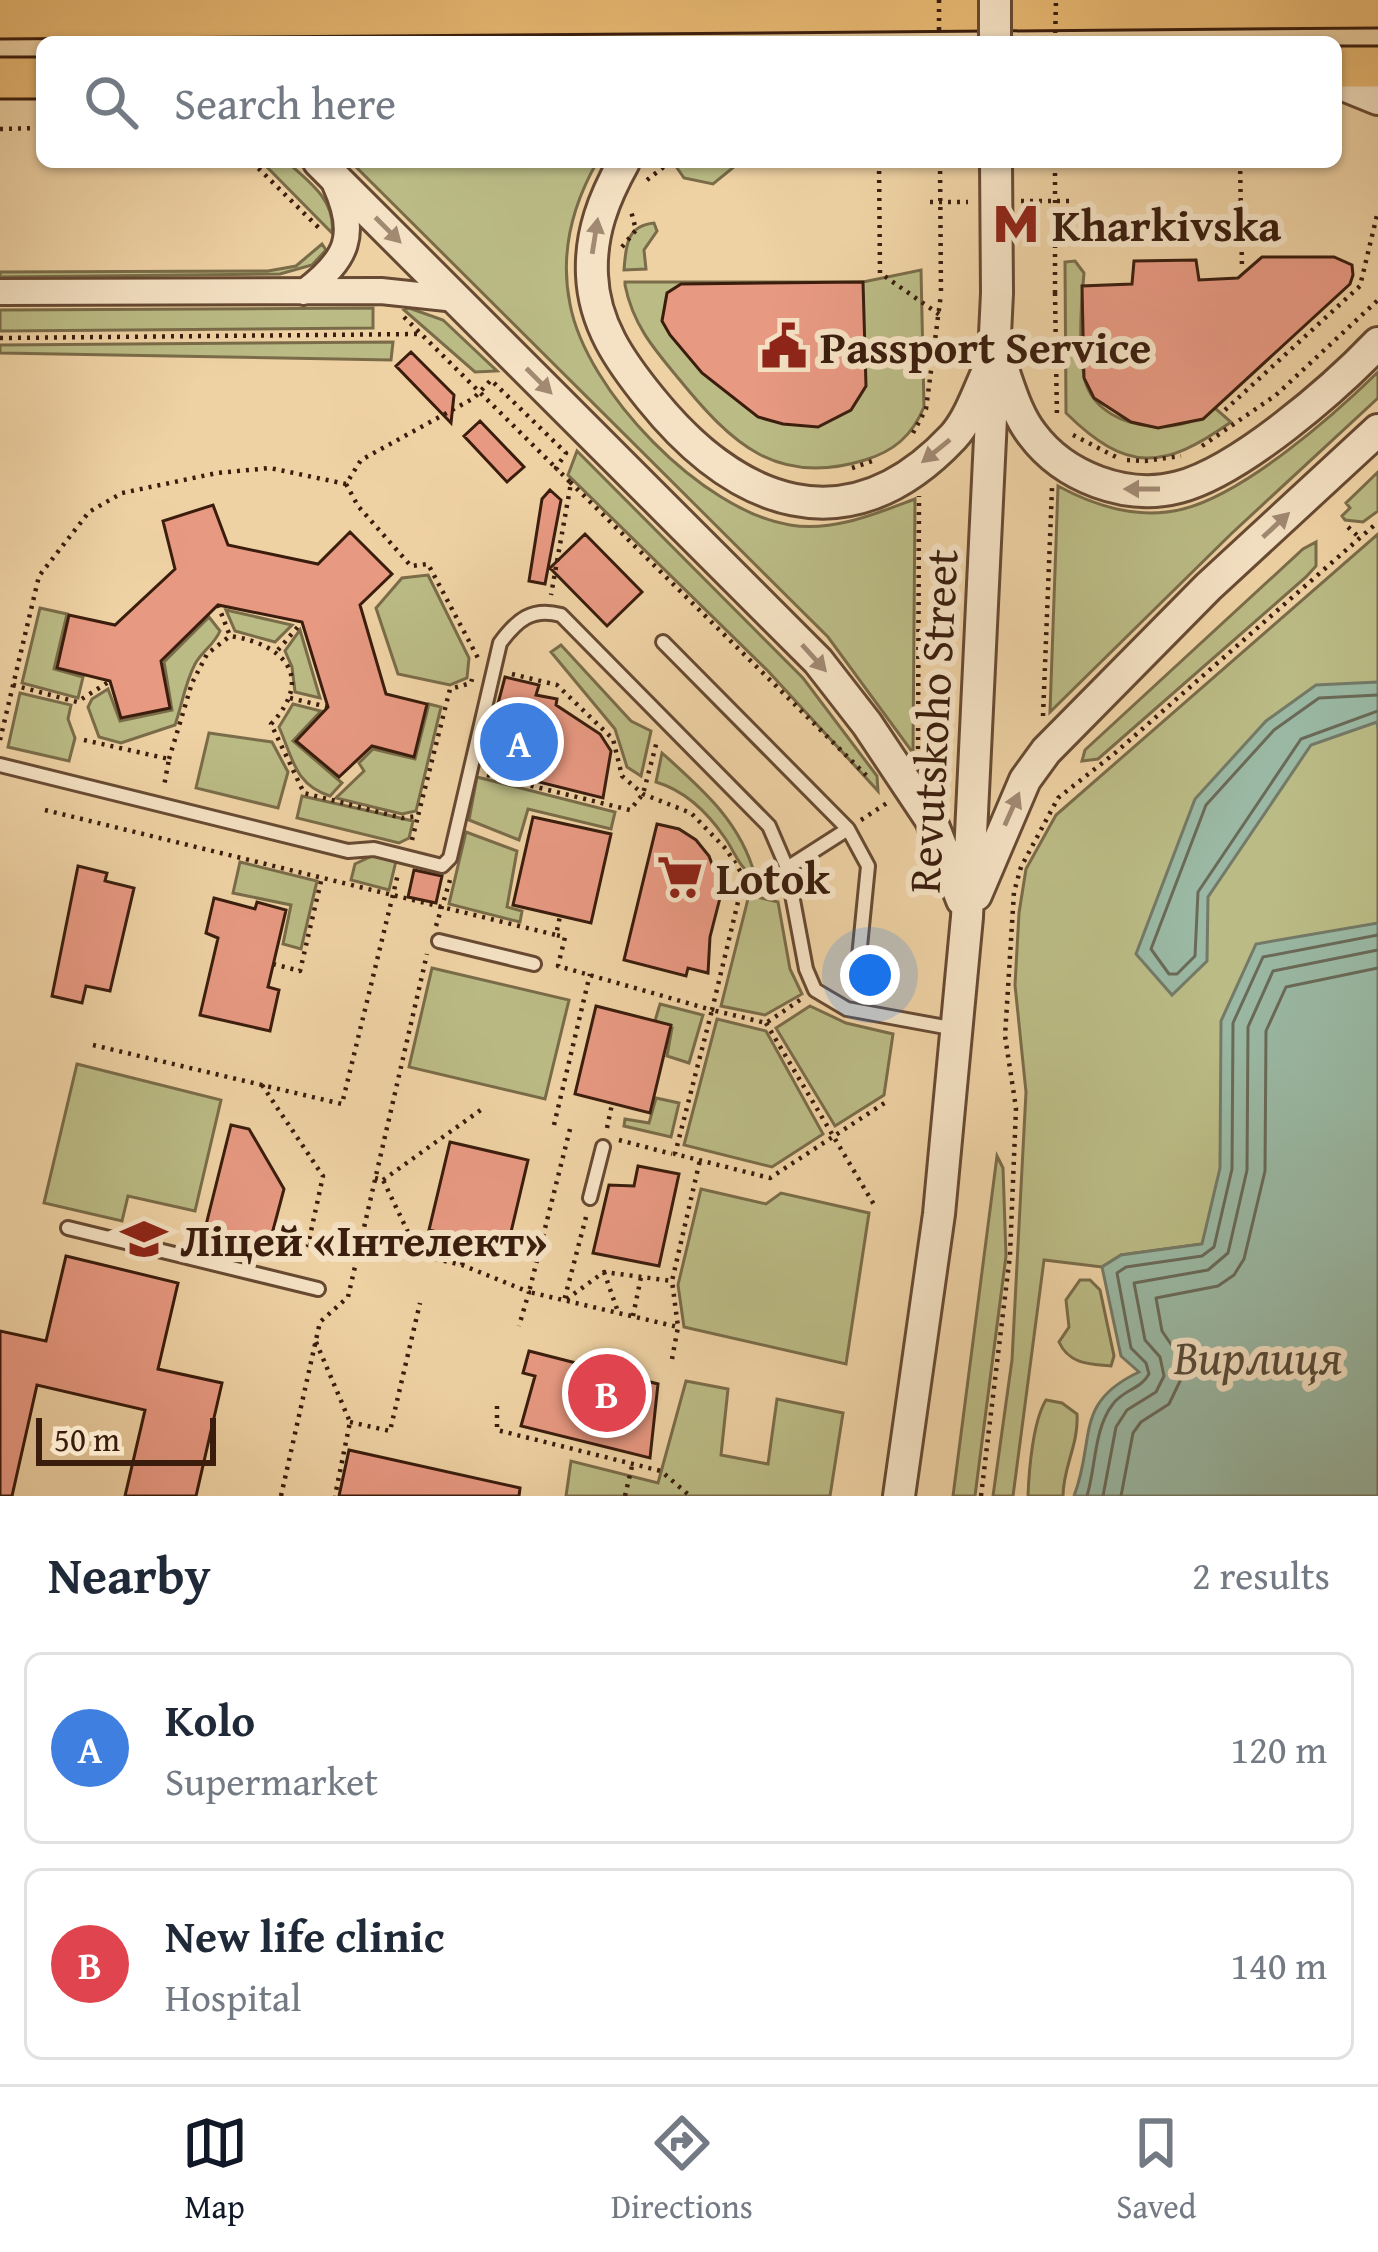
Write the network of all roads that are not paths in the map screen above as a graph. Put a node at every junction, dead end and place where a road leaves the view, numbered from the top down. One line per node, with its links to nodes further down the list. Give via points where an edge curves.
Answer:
1 (995, 0): 7 (street, bridge)
2 (1303, 4): 3 (highway); 4 (highway)
3 (728, 7): 5 (highway)
4 (1378, 7)
5 (251, 8): 6 (highway)
6 (0, 18)
7 (995, 36)
8 (1378, 67): 9 (highway)
9 (1342, 68)
10 (0, 78): 11 (highway)
11 (36, 78)
12 (1342, 84): 13 (street)
13 (1378, 99)
14 (325, 168): 19 (street, via 348,213 343,252)
15 (325, 168): 20 (street, one-way to 20)
16 (996, 168): 22 (street, Revutskoho Street, bridge)
17 (634, 173): 22 (street, one-way to 17, via 956,435 907,475 856,498 820,503 791,502 747,484 661,411 604,329 592,249 598,217)
18 (0, 292): 19 (street)
19 (304, 292): 20 (street)
20 (456, 298): 28 (street, one-way to 28, via 818,661 931,820)
21 (1378, 343): 22 (street, one-way to 22, via 1243,454 1178,488 1145,490 1116,489 1058,460 1032,434)
22 (997, 353): 28 (street, Revutskoho Street)
23 (1378, 430): 28 (street, one-way to 23, via 1025,781 1046,751)
24 (663, 642): 26 (lane)
25 (0, 765): 27 (lane, via 348,851 374,849 442,866 500,643 521,618 548,612 574,624 769,826)
26 (848, 829): 27 (lane); 31 (lane, via 868,866)
27 (787, 868): 32 (lane, via 815,990 847,1010)
28 (968, 917): 32 (street, Revutskoho Street)
29 (439, 941): 30 (lane)
30 (534, 964)
31 (857, 977)
32 (958, 1029): 37 (street, Revutskoho Street)
33 (603, 1147): 34 (lane)
34 (590, 1198)
35 (68, 1228): 36 (lane)
36 (318, 1288)
37 (899, 1496)

